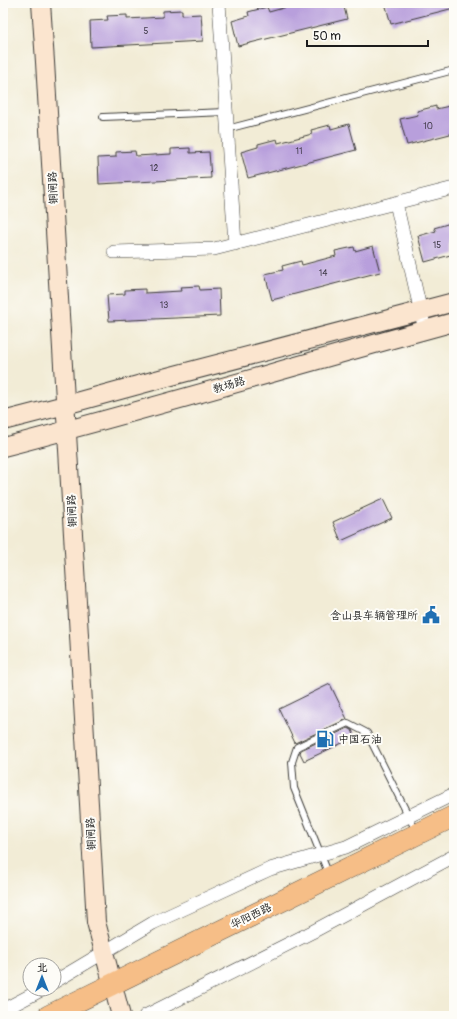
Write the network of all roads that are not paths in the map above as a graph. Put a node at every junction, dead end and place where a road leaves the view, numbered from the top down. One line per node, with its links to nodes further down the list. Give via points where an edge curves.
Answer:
1 (41, 3): 15 (main road, 铜闸路)
2 (219, 3): 4 (street)
3 (454, 70): 6 (lane)
4 (226, 112): 5 (lane); 6 (street)
5 (103, 118)
6 (227, 129): 9 (street)
7 (454, 188): 8 (street)
8 (396, 203): 9 (street); 12 (street)
9 (235, 244): 10 (street, via 214,249)
10 (114, 252)
11 (454, 302): 12 (main road, 教场路)
12 (420, 311): 14 (street); 15 (main road, 教场路)
13 (454, 322): 14 (main road, 教场路)
14 (425, 330): 17 (main road, 教场路)
15 (65, 405): 16 (main road, 教场路); 17 (main road, 铜闸路)
16 (3, 421)
17 (67, 430): 18 (main road, 教场路); 25 (main road, 铜闸路, via 96,922)
18 (3, 446)
19 (454, 794): 21 (street)
20 (454, 816): 21 (main road, 华阳西路)
21 (413, 825): 22 (street); 22 (lane, via 367,733 348,723 297,747 292,762 294,788); 24 (main road, 华阳西路)
22 (321, 854): 24 (lane); 25 (street, via 270,869 153,923)
23 (454, 856): 32 (street, via 312,932)
24 (330, 877): 27 (main road, 华阳西路)
25 (104, 952): 26 (street); 27 (main road, 铜闸路)
26 (62, 977)
27 (113, 984): 30 (main road, 华阳西路); 31 (main road, 铜闸路)
28 (27, 997): 29 (street)
29 (3, 1010)
30 (48, 1016)
31 (121, 1016)
32 (145, 1016)

